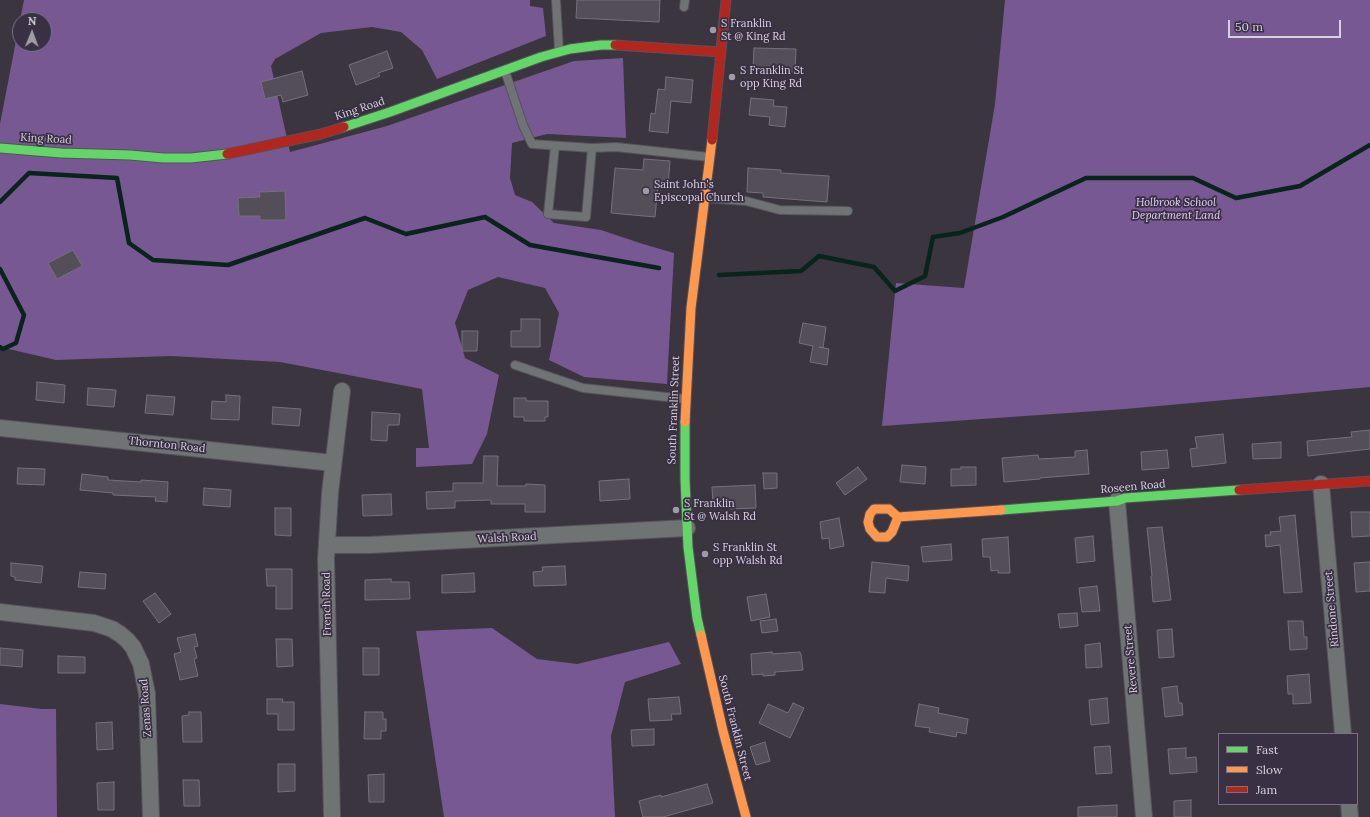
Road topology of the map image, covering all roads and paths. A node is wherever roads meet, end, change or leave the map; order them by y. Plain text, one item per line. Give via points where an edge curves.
1 (556, 0) edge
2 (726, 0) edge
3 (559, 52) junction
4 (721, 52) junction
5 (505, 70) junction
6 (555, 146) junction
7 (0, 148) edge
8 (592, 148) junction
9 (709, 157) junction
10 (704, 198) junction
11 (848, 211) dead end
12 (515, 366) dead end
13 (342, 391) dead end
14 (686, 399) junction
15 (0, 428) edge
16 (333, 463) junction
17 (1370, 481) edge
18 (1321, 484) junction
19 (1117, 501) junction
20 (898, 517) dead end
21 (687, 528) junction
22 (327, 545) junction
23 (0, 612) edge
24 (1343, 733) edge
25 (1348, 805) edge
26 (151, 817) edge
27 (332, 817) edge
28 (746, 817) edge
29 (1144, 817) edge
30 (1350, 817) edge

1 - 3 lane
2 - 4 street, South Franklin Street
3 - 4 street, King Road via 586,46 624,45
3 - 5 street, King Road
4 - 9 street, South Franklin Street
5 - 6 lane via 523,126 532,144
5 - 7 street, King Road via 321,134 219,156 163,158
6 - 8 lane
6 - 8 lane via 548,214 586,217
8 - 9 lane via 616,147
9 - 10 street, South Franklin Street
10 - 11 lane via 746,201 780,210
10 - 14 street, South Franklin Street via 691,308
12 - 14 lane via 583,388
13 - 16 street, French Road
14 - 21 street, South Franklin Street
15 - 16 street, Thornton Road
16 - 22 street, French Road
17 - 18 street, Roseen Road
18 - 19 street, Roseen Road via 1125,498
18 - 24 street, Rindone Street
19 - 20 street, Roseen Road
19 - 29 street, Revere Street
21 - 22 street, Walsh Road via 370,545
21 - 28 street, South Franklin Street via 692,582 704,651
22 - 27 street, French Road
23 - 26 street, Zenas Road via 94,623 120,634 133,647 141,664 147,694
25 - 30 street

